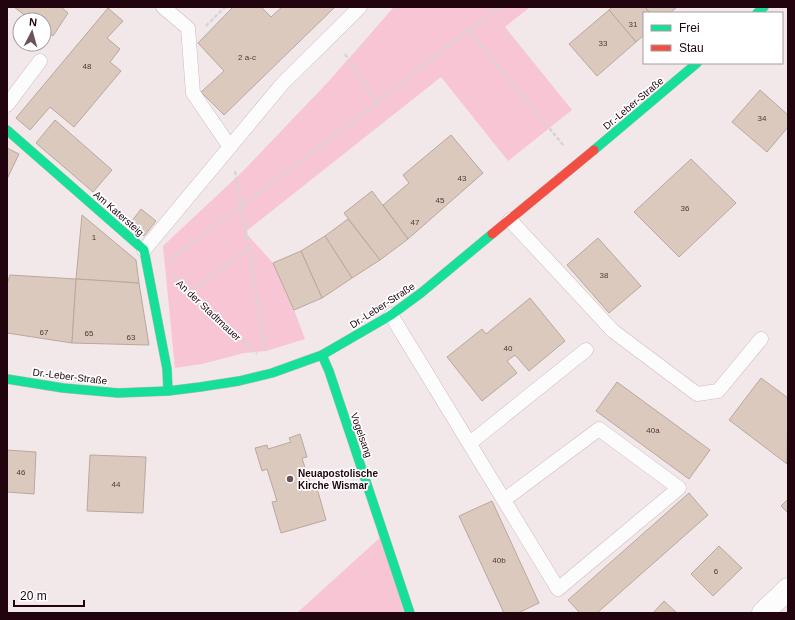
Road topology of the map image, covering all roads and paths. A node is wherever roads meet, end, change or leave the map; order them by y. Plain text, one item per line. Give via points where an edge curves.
1 (163, 7) edge
2 (225, 7) edge
3 (360, 7) edge
4 (501, 7) edge
5 (204, 29) dead end
6 (468, 30) junction
7 (345, 54) dead end
8 (40, 61) dead end
9 (695, 64) edge
10 (377, 103) junction
11 (7, 105) edge
12 (7, 130) edge
13 (230, 147) junction
14 (578, 163) junction
15 (241, 205) junction
16 (510, 220) junction
17 (249, 248) junction
18 (144, 250) junction
19 (162, 266) junction
20 (190, 292) junction
21 (390, 315) junction
22 (761, 339) dead end
23 (586, 350) dead end
24 (322, 355) junction
25 (272, 373) junction
26 (7, 379) edge
27 (168, 391) junction
28 (470, 443) junction
29 (504, 500) junction
30 (788, 589) edge
31 (410, 613) edge
32 (763, 613) edge

1 - 13 lane via 188,28 193,93
2 - 5 path
3 - 13 lane via 283,83
4 - 6 path
6 - 10 path
6 - 14 path
7 - 10 path
8 - 11 lane
9 - 14 main road, Dr.-Leber-Straße
10 - 15 path
12 - 18 main road, Am Katersteig
13 - 15 path
13 - 18 lane
14 - 16 main road, Dr.-Leber-Straße
15 - 17 path
15 - 19 path
16 - 21 main road, Dr.-Leber-Straße
16 - 22 lane via 613,331 697,394 718,390
17 - 20 path
17 - 25 path
18 - 19 path, An der Stadtmauer
18 - 27 main road, Am Katersteig via 167,369
19 - 20 path, An der Stadtmauer
20 - 25 path, An der Stadtmauer via 256,353
21 - 24 main road, Dr.-Leber-Straße
21 - 28 lane
23 - 28 lane
24 - 25 main road, Dr.-Leber-Straße
24 - 31 main road, Vogelsang
25 - 27 main road, Dr.-Leber-Straße
26 - 27 main road, Dr.-Leber-Straße via 118,393
28 - 29 lane
29 - 29 lane via 558,589 679,488 599,429
30 - 32 street

